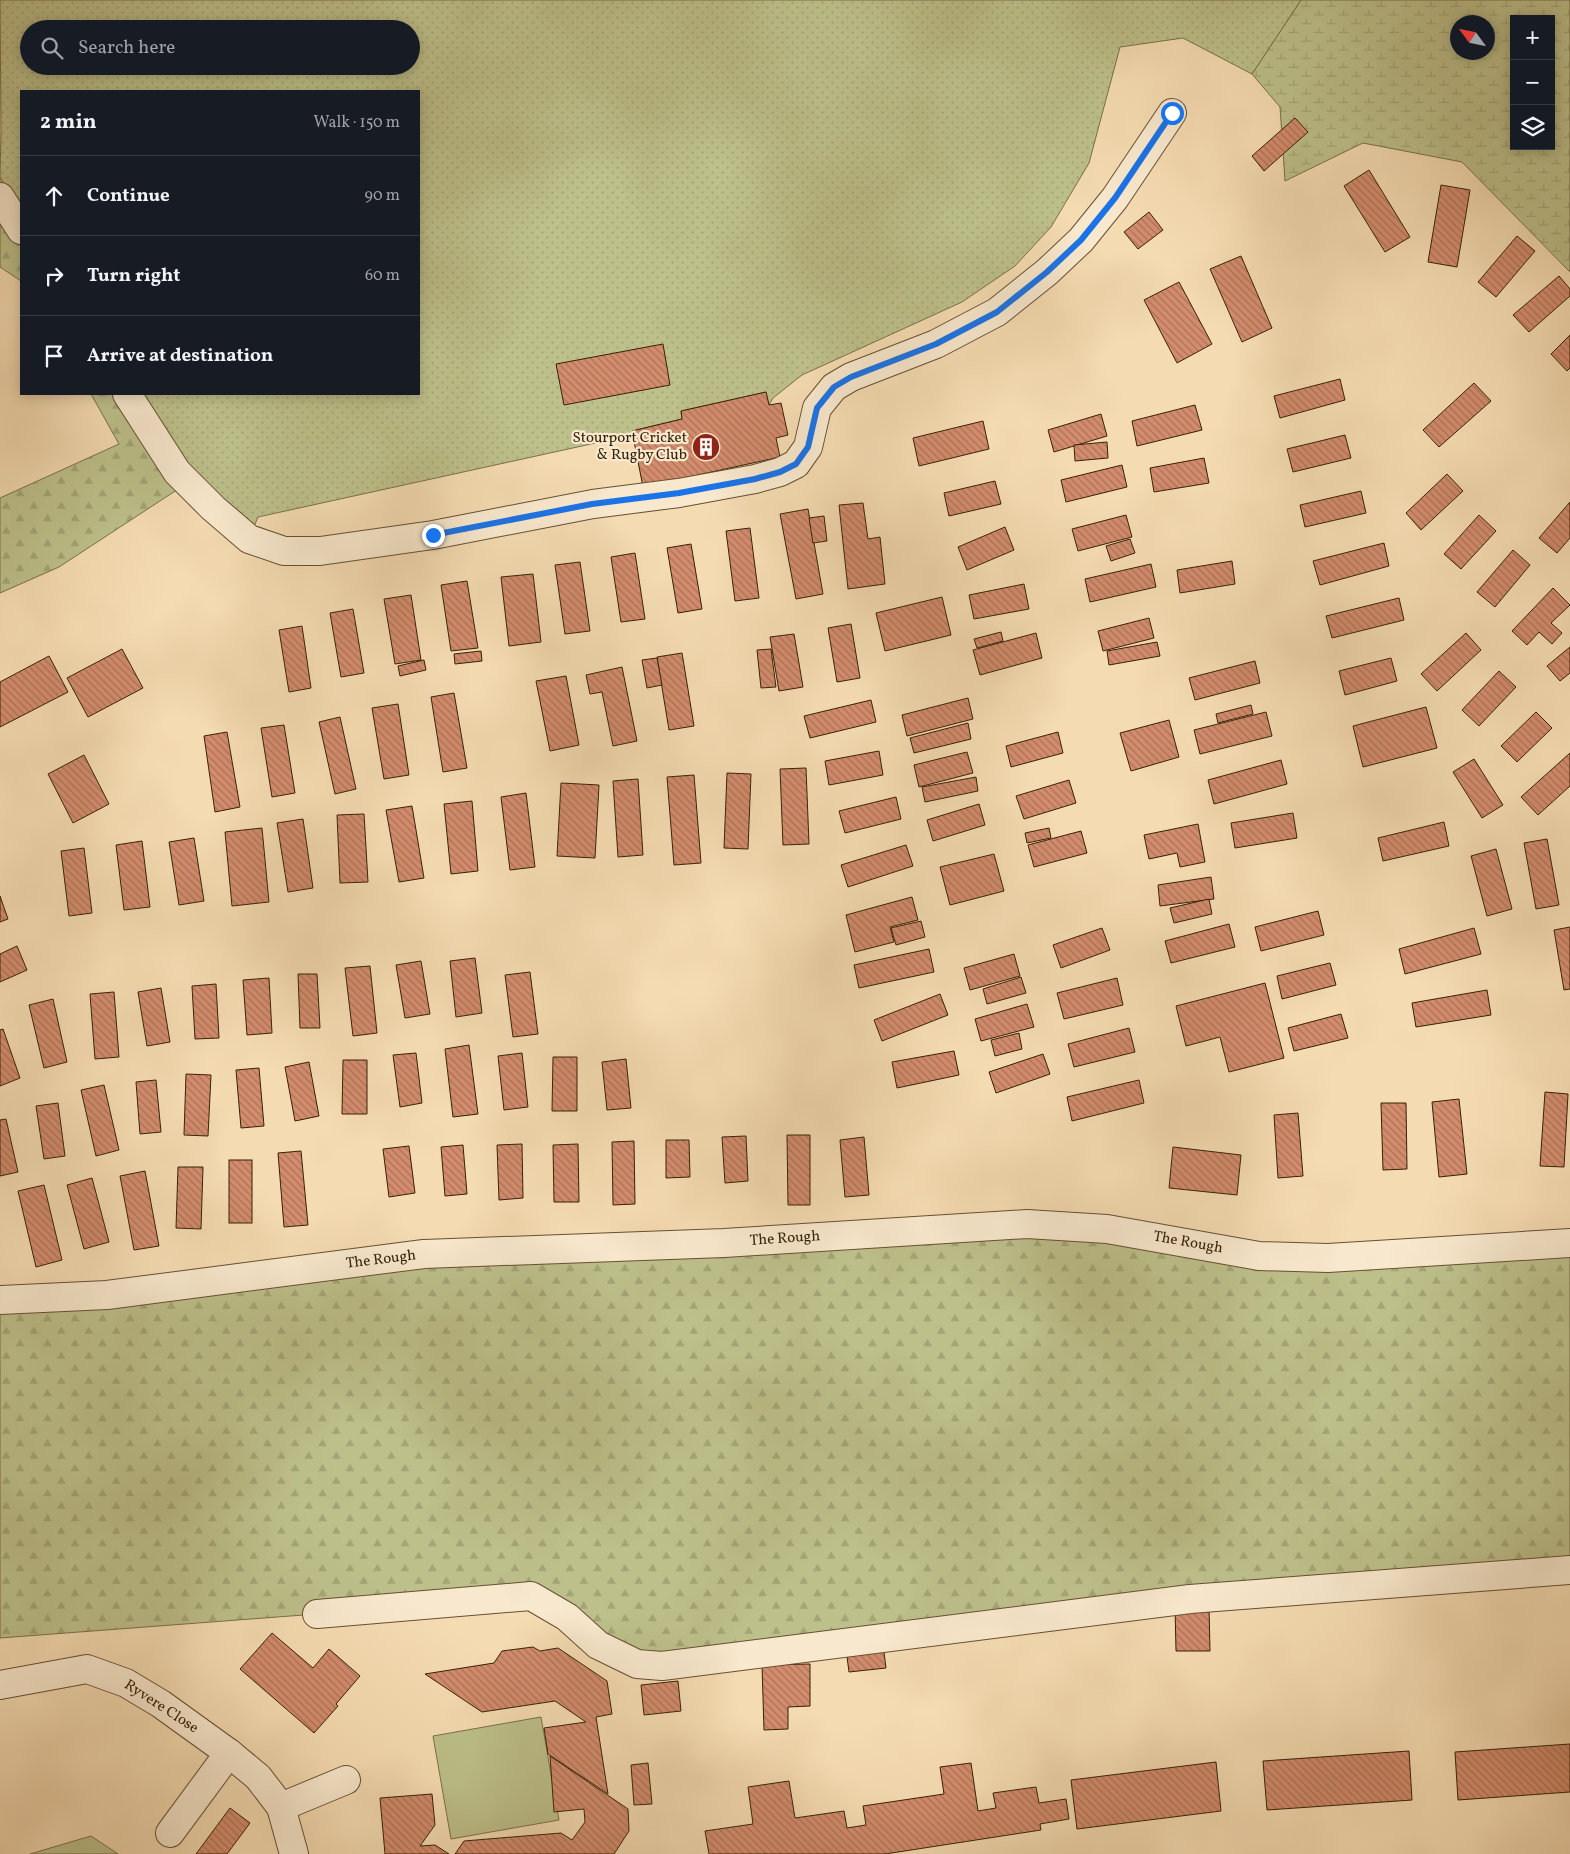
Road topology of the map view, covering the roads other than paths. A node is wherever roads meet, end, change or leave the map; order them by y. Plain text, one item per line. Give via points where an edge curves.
1 (1172, 113) dead end
2 (0, 197) edge
3 (20, 228) edge
4 (128, 395) edge
5 (1570, 1243) edge
6 (0, 1300) edge
7 (1570, 1570) edge
8 (317, 1614) dead end
9 (0, 1685) edge
10 (229, 1754) junction
11 (346, 1780) dead end
12 (281, 1807) junction
13 (170, 1833) dead end
14 (294, 1854) edge

1 - 4 street via 1110,205 1081,240 1047,272 997,312 936,344 851,377 834,387 817,408 808,447 796,464 755,479 592,504 433,535 320,551 284,551 249,539 212,508 177,472
2 - 3 street
5 - 6 street, The Rough via 1328,1258 1259,1256 1107,1229 1027,1224 724,1243 424,1254 107,1294
7 - 8 street via 1190,1599 662,1666 636,1664 598,1646 568,1617 531,1596
9 - 10 street, Ryvere Close via 87,1669 126,1683 161,1704
10 - 12 street, Ryvere Close via 258,1777
10 - 13 street
11 - 12 street
12 - 14 street, Ryvere Close

